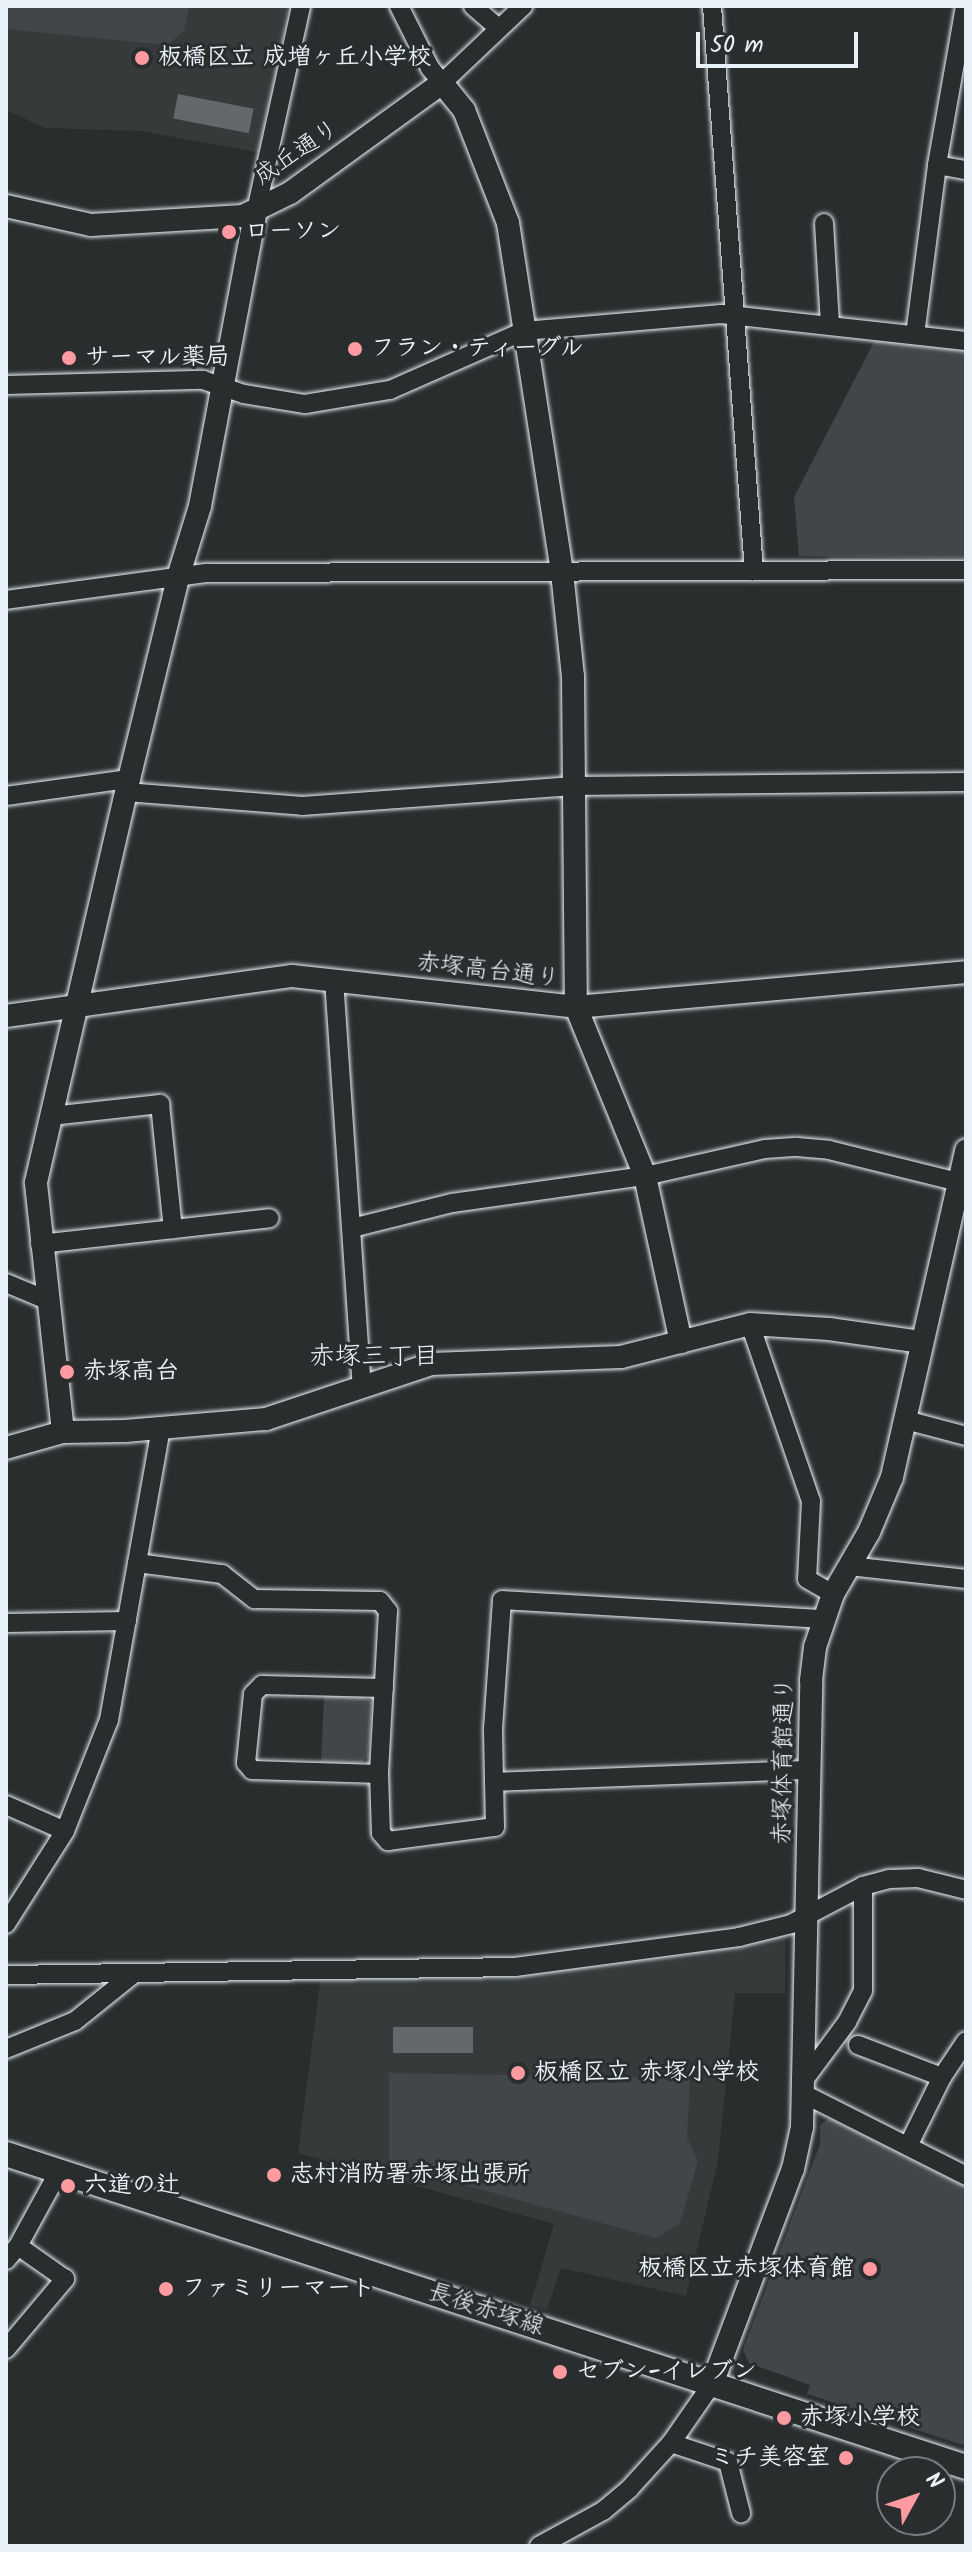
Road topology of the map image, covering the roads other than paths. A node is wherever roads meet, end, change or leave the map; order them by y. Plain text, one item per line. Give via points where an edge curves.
1 (301, 6) edge
2 (399, 6) edge
3 (473, 6) edge
4 (523, 6) edge
5 (712, 6) edge
6 (965, 6) edge
7 (497, 27) junction
8 (442, 83) junction
9 (937, 165) junction
10 (966, 170) edge
11 (6, 206) edge
12 (256, 211) junction
13 (824, 223) dead end
14 (734, 314) junction
15 (830, 325) junction
16 (524, 331) junction
17 (915, 335) junction
18 (966, 341) edge
19 (6, 385) edge
20 (224, 387) junction
21 (966, 570) edge
22 (754, 571) junction
23 (562, 572) junction
24 (179, 574) junction
25 (6, 600) edge
26 (966, 782) edge
27 (127, 785) junction
28 (573, 786) junction
29 (6, 796) edge
30 (966, 972) edge
31 (334, 979) junction
32 (77, 1005) junction
33 (576, 1007) junction
34 (6, 1016) edge
35 (51, 1116) junction
36 (966, 1150) edge
37 (645, 1176) junction
38 (962, 1183) edge
39 (270, 1218) dead end
40 (352, 1228) junction
41 (173, 1229) junction
42 (40, 1244) junction
43 (6, 1283) edge
44 (47, 1300) junction
45 (750, 1324) junction
46 (681, 1342) junction
47 (922, 1342) junction
48 (362, 1387) junction
49 (906, 1420) junction
50 (161, 1428) junction
51 (63, 1432) junction
52 (966, 1436) edge
53 (6, 1448) edge
54 (137, 1563) junction
55 (849, 1566) junction
56 (966, 1579) edge
57 (833, 1594) junction
58 (823, 1619) junction
59 (127, 1621) junction
60 (6, 1623) edge
61 (384, 1688) junction
62 (809, 1770) junction
63 (379, 1774) junction
64 (494, 1782) junction
65 (6, 1805) edge
66 (65, 1831) junction
67 (863, 1886) junction
68 (966, 1891) edge
69 (807, 1915) junction
70 (6, 1924) edge
71 (6, 1975) edge
72 (132, 1975) junction
73 (851, 2032) junction
74 (966, 2041) edge
75 (6, 2049) edge
76 (942, 2077) junction
77 (804, 2087) junction
78 (908, 2146) junction
79 (6, 2154) edge
80 (59, 2171) junction
81 (966, 2176) edge
82 (12, 2253) edge
83 (6, 2349) edge
84 (712, 2384) junction
85 (671, 2443) junction
86 (966, 2467) edge
87 (741, 2513) dead end
88 (569, 2538) edge
89 (539, 2546) edge

1 - 12 street
2 - 8 street
3 - 7 street
4 - 7 street, 成丘通り
5 - 14 street
6 - 9 street
7 - 8 street, 成丘通り
8 - 12 street, 成丘通り via 290,193
8 - 16 street via 464,110 501,199
9 - 10 street
9 - 17 street
11 - 12 street, 成丘通り via 91,225
12 - 20 street
13 - 15 street
14 - 15 street
14 - 16 street
14 - 22 street
15 - 17 street
16 - 20 street via 390,390 305,404
16 - 23 street
17 - 18 street
19 - 20 street via 203,380
20 - 24 street via 200,506
21 - 22 street
22 - 23 street
23 - 24 street
23 - 28 street via 573,676
24 - 25 street
24 - 27 street
26 - 28 street
27 - 28 street via 302,806
27 - 29 street
27 - 32 street
28 - 33 street
30 - 33 street, 赤塚高台通り
31 - 32 street, 赤塚高台通り via 269,978
31 - 33 street, 赤塚高台通り
31 - 40 street
32 - 34 street, 赤塚高台通り
32 - 35 street
33 - 37 street
35 - 41 street via 160,1104
35 - 42 street via 35,1187
36 - 38 street, 赤塚体育館通り
37 - 38 street via 765,1149 797,1147
37 - 40 street via 452,1203
37 - 46 street
38 - 47 street, 赤塚体育館通り
39 - 41 street
40 - 48 street
41 - 42 street
42 - 44 street
43 - 44 street
44 - 51 street
45 - 46 street
45 - 47 street
45 - 57 street via 811,1501 807,1579
46 - 48 street via 621,1357 431,1364
47 - 49 street, 赤塚体育館通り
48 - 50 street via 266,1419
49 - 52 street
49 - 55 street, 赤塚体育館通り via 886,1496
50 - 51 street
50 - 54 street
51 - 53 street
54 - 59 street
54 - 61 street via 222,1574 254,1599 380,1601 388,1611
55 - 56 street
55 - 57 street, 赤塚体育館通り
57 - 58 street, 赤塚体育館通り
58 - 62 street, 赤塚体育館通り via 811,1680
58 - 64 street via 502,1600
59 - 60 street
59 - 66 street via 109,1720
61 - 63 street
61 - 63 street via 262,1685 253,1694 246,1763 252,1770
62 - 64 street
62 - 69 street, 赤塚体育館通り
63 - 64 street via 381,1833 388,1841 495,1827
65 - 66 street
66 - 70 street
67 - 68 street via 918,1878
67 - 69 street
67 - 73 street via 863,1991
69 - 72 street via 739,1937 515,1967
69 - 77 street, 赤塚体育館通り
71 - 72 street
72 - 75 street via 75,2021
73 - 76 street
73 - 77 street
74 - 76 street
76 - 78 street
77 - 78 street
77 - 84 street, 赤塚体育館通り via 793,2169
78 - 81 street
79 - 80 main road, 長後赤塚線
80 - 82 street
80 - 84 main road, 長後赤塚線
82 - 83 street via 65,2279
84 - 85 street
84 - 86 main road, 長後赤塚線
85 - 87 street via 728,2462
85 - 88 street via 612,2504
88 - 89 street

